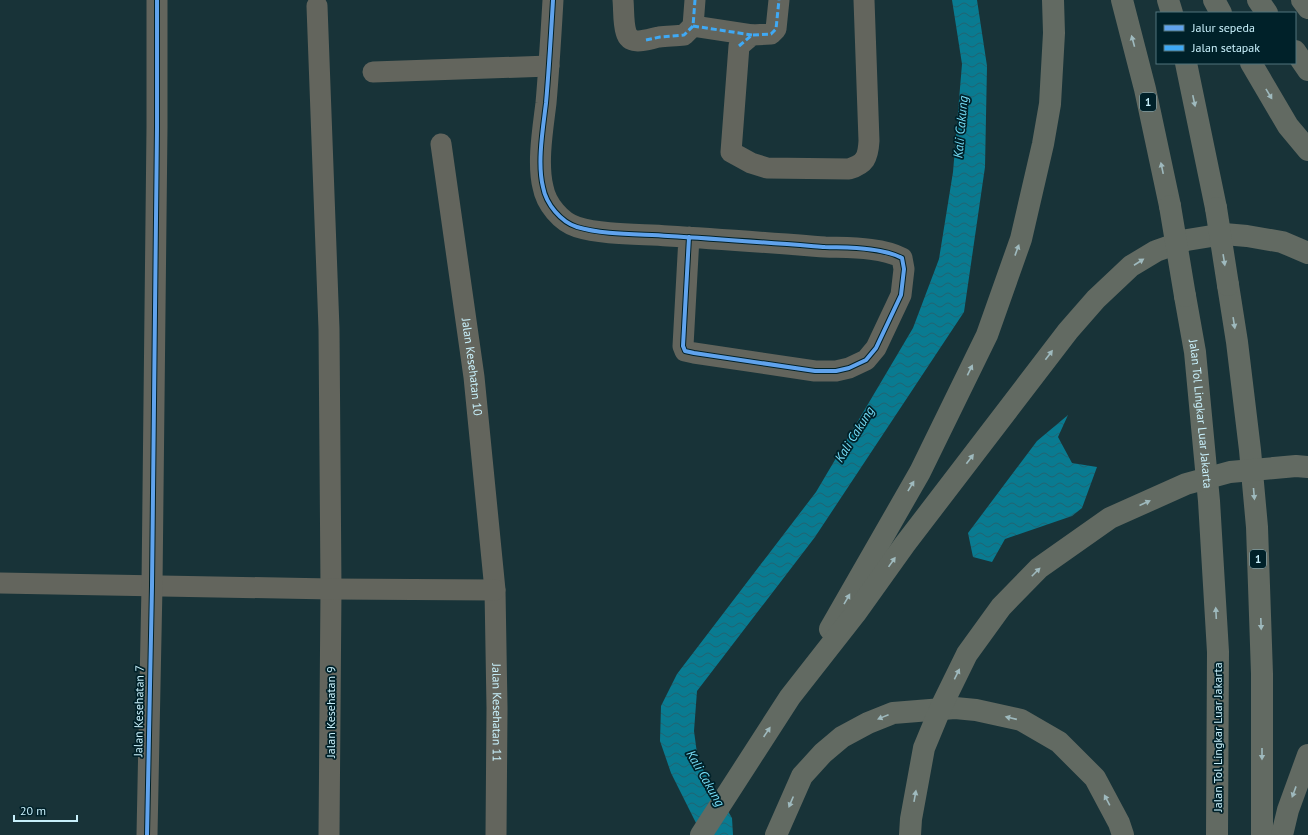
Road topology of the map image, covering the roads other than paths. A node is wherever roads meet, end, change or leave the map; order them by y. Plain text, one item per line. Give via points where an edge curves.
1 (157, 0) edge
2 (553, 0) edge
3 (623, 0) edge
4 (695, 0) edge
5 (779, 0) edge
6 (864, 0) edge
7 (1053, 0) edge
8 (1122, 0) edge
9 (1168, 0) edge
10 (1214, 0) edge
11 (1258, 0) edge
12 (1302, 0) edge
13 (317, 6) dead end
14 (1308, 8) edge
15 (1172, 12) edge
16 (1220, 12) edge
17 (1266, 12) edge
18 (693, 26) junction
19 (745, 41) junction
20 (1296, 53) edge
21 (1186, 64) edge
22 (1252, 64) edge
23 (549, 66) junction
24 (1308, 70) edge
25 (373, 72) dead end
26 (441, 144) dead end
27 (1308, 150) edge
28 (689, 237) junction
29 (1308, 253) edge
30 (1308, 467) edge
31 (0, 583) edge
32 (152, 586) junction
33 (331, 589) junction
34 (495, 590) junction
35 (792, 694) junction
36 (1308, 756) edge
37 (147, 835) edge
38 (330, 835) edge
39 (496, 835) edge
40 (701, 835) edge
41 (776, 835) edge
42 (910, 835) edge
43 (1123, 835) edge
44 (1217, 835) edge
45 (1262, 835) edge
46 (1282, 835) edge

1 - 32 street, Jalan Kesehatan 7
2 - 23 street
3 - 18 street via 626,32 631,40 684,35
4 - 18 street
5 - 19 street via 776,29 771,34
6 - 19 street via 869,141 866,158 855,167 767,168 731,152
35 -> 7 highway via 920,472 987,335 1021,239 1044,144 1050,104
44 -> 8 highway, Jalan Tol Lingkar Luar Jakarta / 1, bridge via 1218,644 1195,352 1170,206 1145,89
9 - 15 highway
10 - 16 highway
11 - 17 highway
12 - 14 highway
13 - 33 street, Jalan Kesehatan 9 via 329,329
18 - 19 street
20 - 24 highway
21 -> 45 highway, 1, bridge via 1216,208 1237,342 1248,435 1257,527 1262,674
22 -> 27 highway via 1288,126
23 - 25 street
23 - 28 street via 541,169 543,188 550,205 562,218 576,226 595,231
26 - 34 street, Jalan Kesehatan 10 via 474,377
28 - 28 street via 683,346 685,351 815,371 842,370 866,360 876,348 901,295 904,269 902,258 893,253
35 -> 29 highway via 1068,331 1096,299 1131,266 1156,251 1188,240 1224,234 1282,242
42 -> 30 highway, bridge via 924,748 967,654 1001,608 1039,568 1110,518 1186,484 1230,472
31 - 32 street
32 - 33 street
32 - 37 street, Jalan Kesehatan 7
33 - 34 street
33 - 38 street, Jalan Kesehatan 9
34 - 39 street, Jalan Kesehatan 11
40 -> 35 highway
36 -> 46 highway via 1288,810
43 -> 41 highway via 1095,778 1059,742 1021,720 955,708 893,713 842,737 802,776

